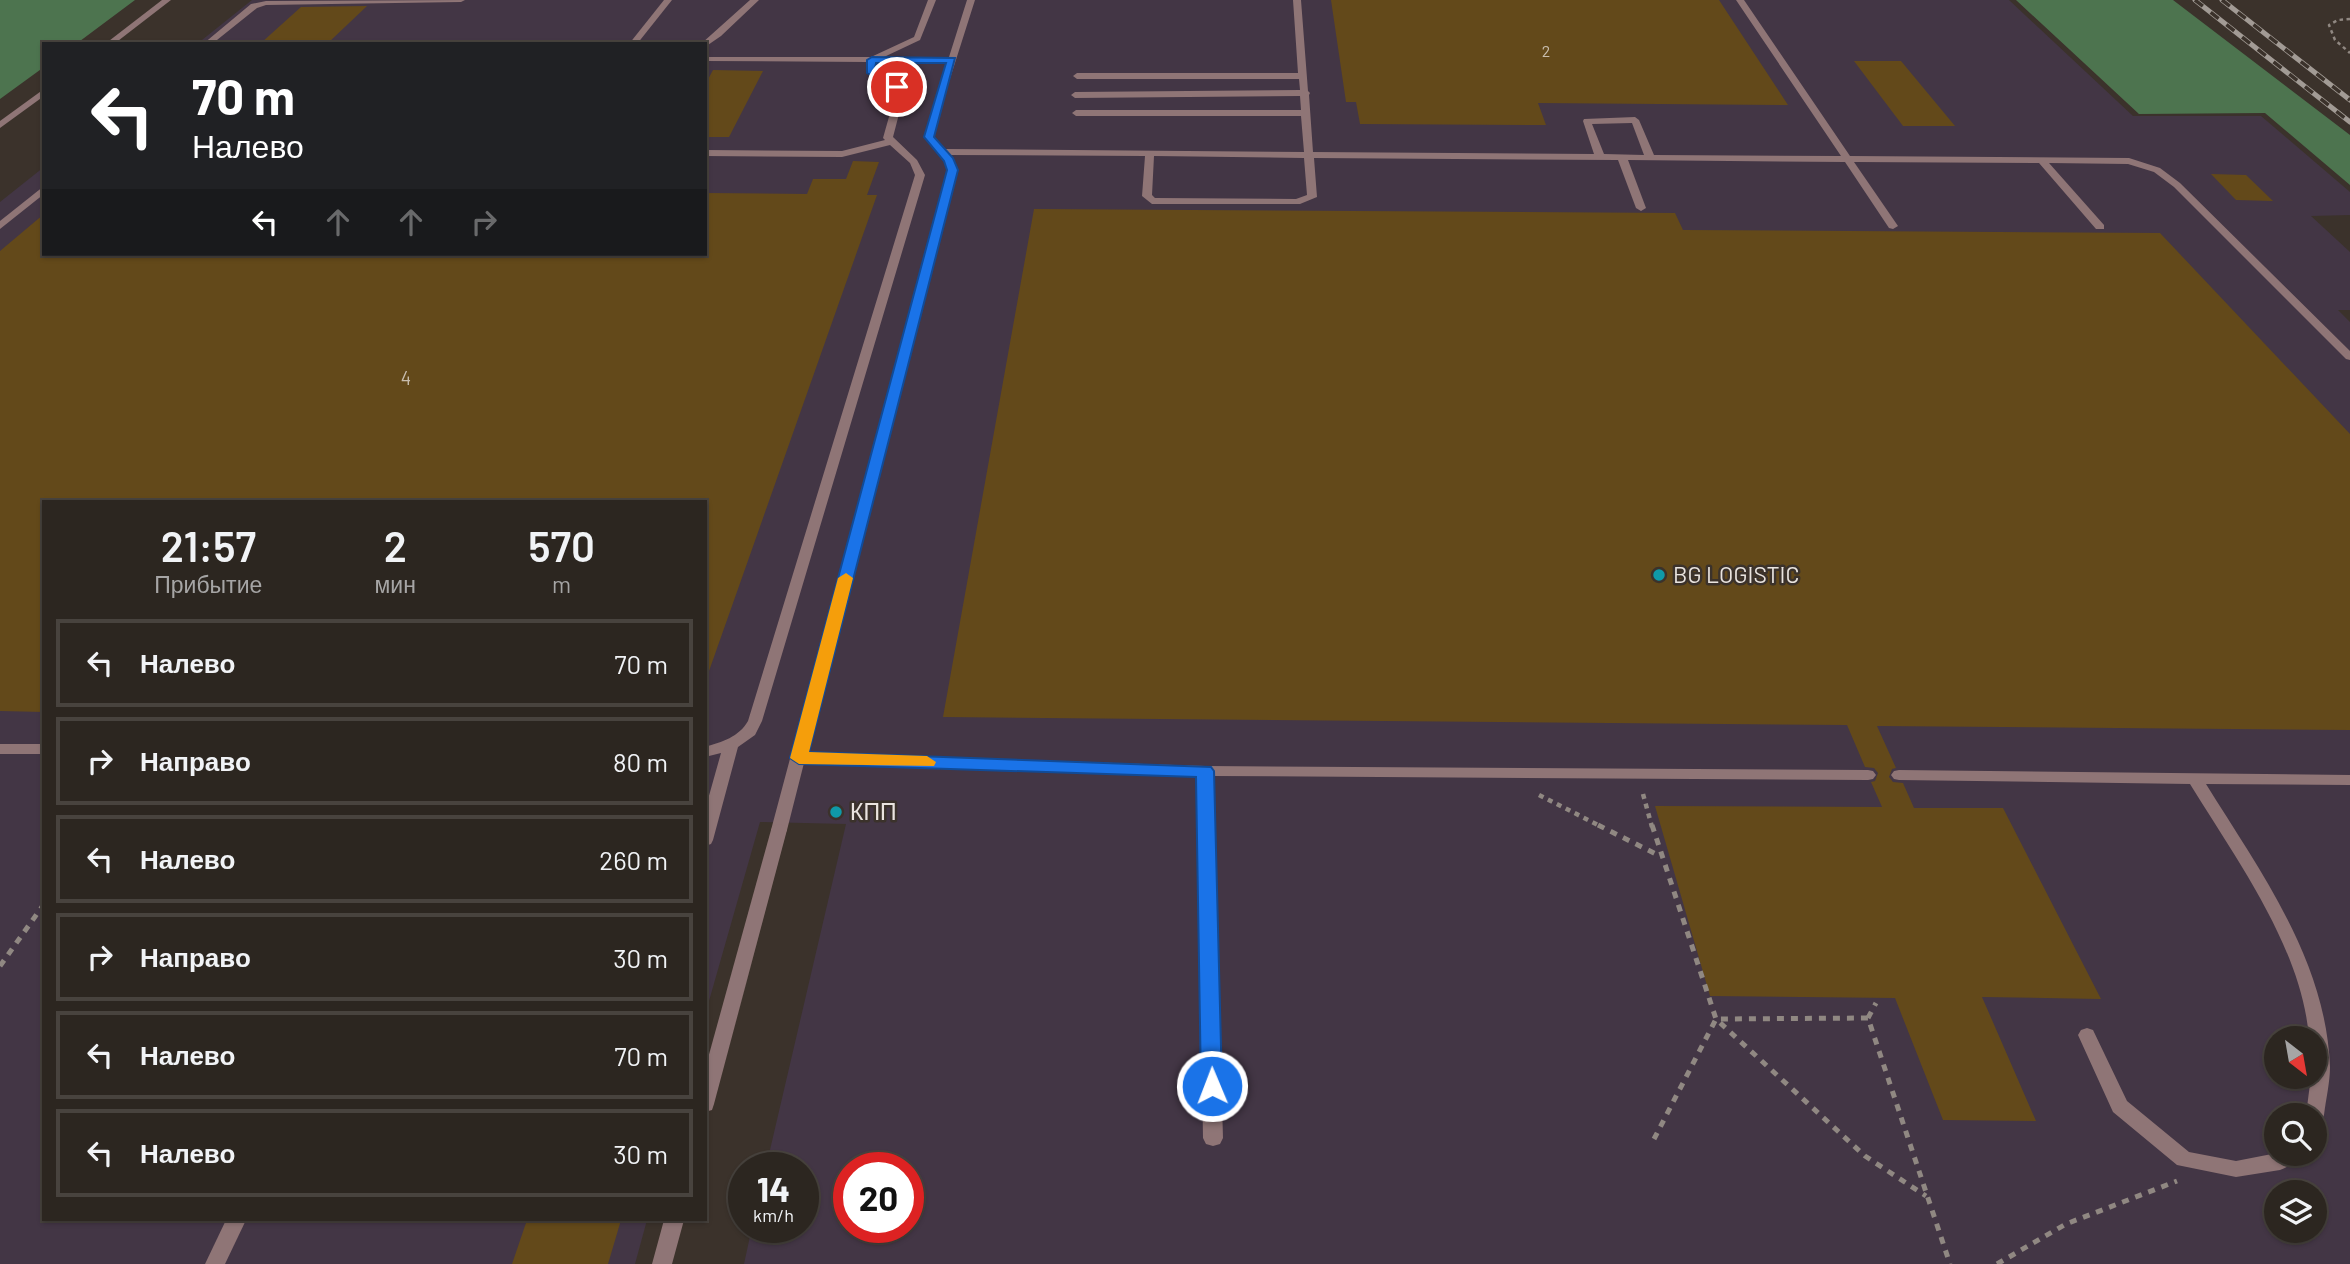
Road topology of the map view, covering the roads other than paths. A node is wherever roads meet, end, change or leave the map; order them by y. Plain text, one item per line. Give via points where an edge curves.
1 (167, 0) edge
2 (461, 0) edge
3 (668, 0) edge
4 (755, 0) edge
5 (932, 0) edge
6 (971, 0) edge
7 (1297, 0) edge
8 (1740, 0) edge
9 (111, 42) edge
10 (209, 42) edge
11 (635, 42) edge
12 (707, 44) edge
13 (707, 59) edge
14 (872, 60) junction
15 (952, 60) junction
16 (1077, 76) dead end
17 (1304, 76) junction
18 (1306, 93) junction
19 (42, 94) edge
20 (1075, 94) dead end
21 (1637, 110) dead end
22 (1076, 113) dead end
23 (1307, 113) junction
24 (1635, 120) junction
25 (0, 125) edge
26 (891, 142) junction
27 (942, 152) junction
28 (707, 153) edge
29 (1150, 154) junction
30 (1311, 155) junction
31 (1600, 157) junction
32 (1622, 157) junction
33 (1650, 157) junction
34 (1849, 159) junction
35 (2041, 160) junction
36 (42, 192) edge
37 (1641, 208) dead end
38 (0, 226) edge
39 (1893, 226) dead end
40 (2100, 227) dead end
41 (2350, 357) edge
42 (731, 745) junction
43 (0, 749) edge
44 (42, 749) edge
45 (707, 751) edge
46 (799, 758) junction
47 (1205, 771) junction
48 (1868, 775) dead end
49 (1899, 775) dead end
50 (2195, 779) junction
51 (2350, 780) edge
52 (707, 833) edge
53 (2087, 1035) dead end
54 (707, 1097) edge
55 (2318, 1103) edge
56 (1213, 1138) dead end
57 (2264, 1165) edge
58 (236, 1221) edge
59 (674, 1221) edge
60 (215, 1264) edge
61 (662, 1264) edge

1 - 9 street
2 - 10 street via 266,3 254,6
3 - 11 street
4 - 12 street
5 - 14 street via 917,38
6 - 15 street
7 - 17 street
8 - 34 street
13 - 14 street
14 - 15 street
14 - 26 street via 870,71 901,91 888,134
15 - 27 street via 929,137
16 - 17 street
17 - 18 street
18 - 20 street
18 - 23 street
19 - 25 street
21 - 24 street
22 - 23 street
23 - 30 street
24 - 31 street via 1587,121
24 - 33 street
26 - 28 street via 842,154
26 - 42 street via 914,162 920,175 755,721 750,731
27 - 29 street
27 - 46 street via 952,170
29 - 30 street
29 - 30 street via 1147,196 1162,202 1305,201 1314,191
30 - 31 street
31 - 32 street
32 - 33 street
32 - 37 street
33 - 34 street
34 - 35 street
34 - 39 street
35 - 40 street
35 - 41 street via 2129,162 2157,170
36 - 38 street
42 - 45 street
42 - 52 street
43 - 44 street
46 - 47 street
46 - 54 street
47 - 48 street
47 - 56 street
49 - 50 street
50 - 51 street
50 - 55 street via 2289,937 2301,966 2315,1018 2322,1085
53 - 57 street via 2120,1106 2184,1159 2236,1169
58 - 60 street
59 - 61 street

